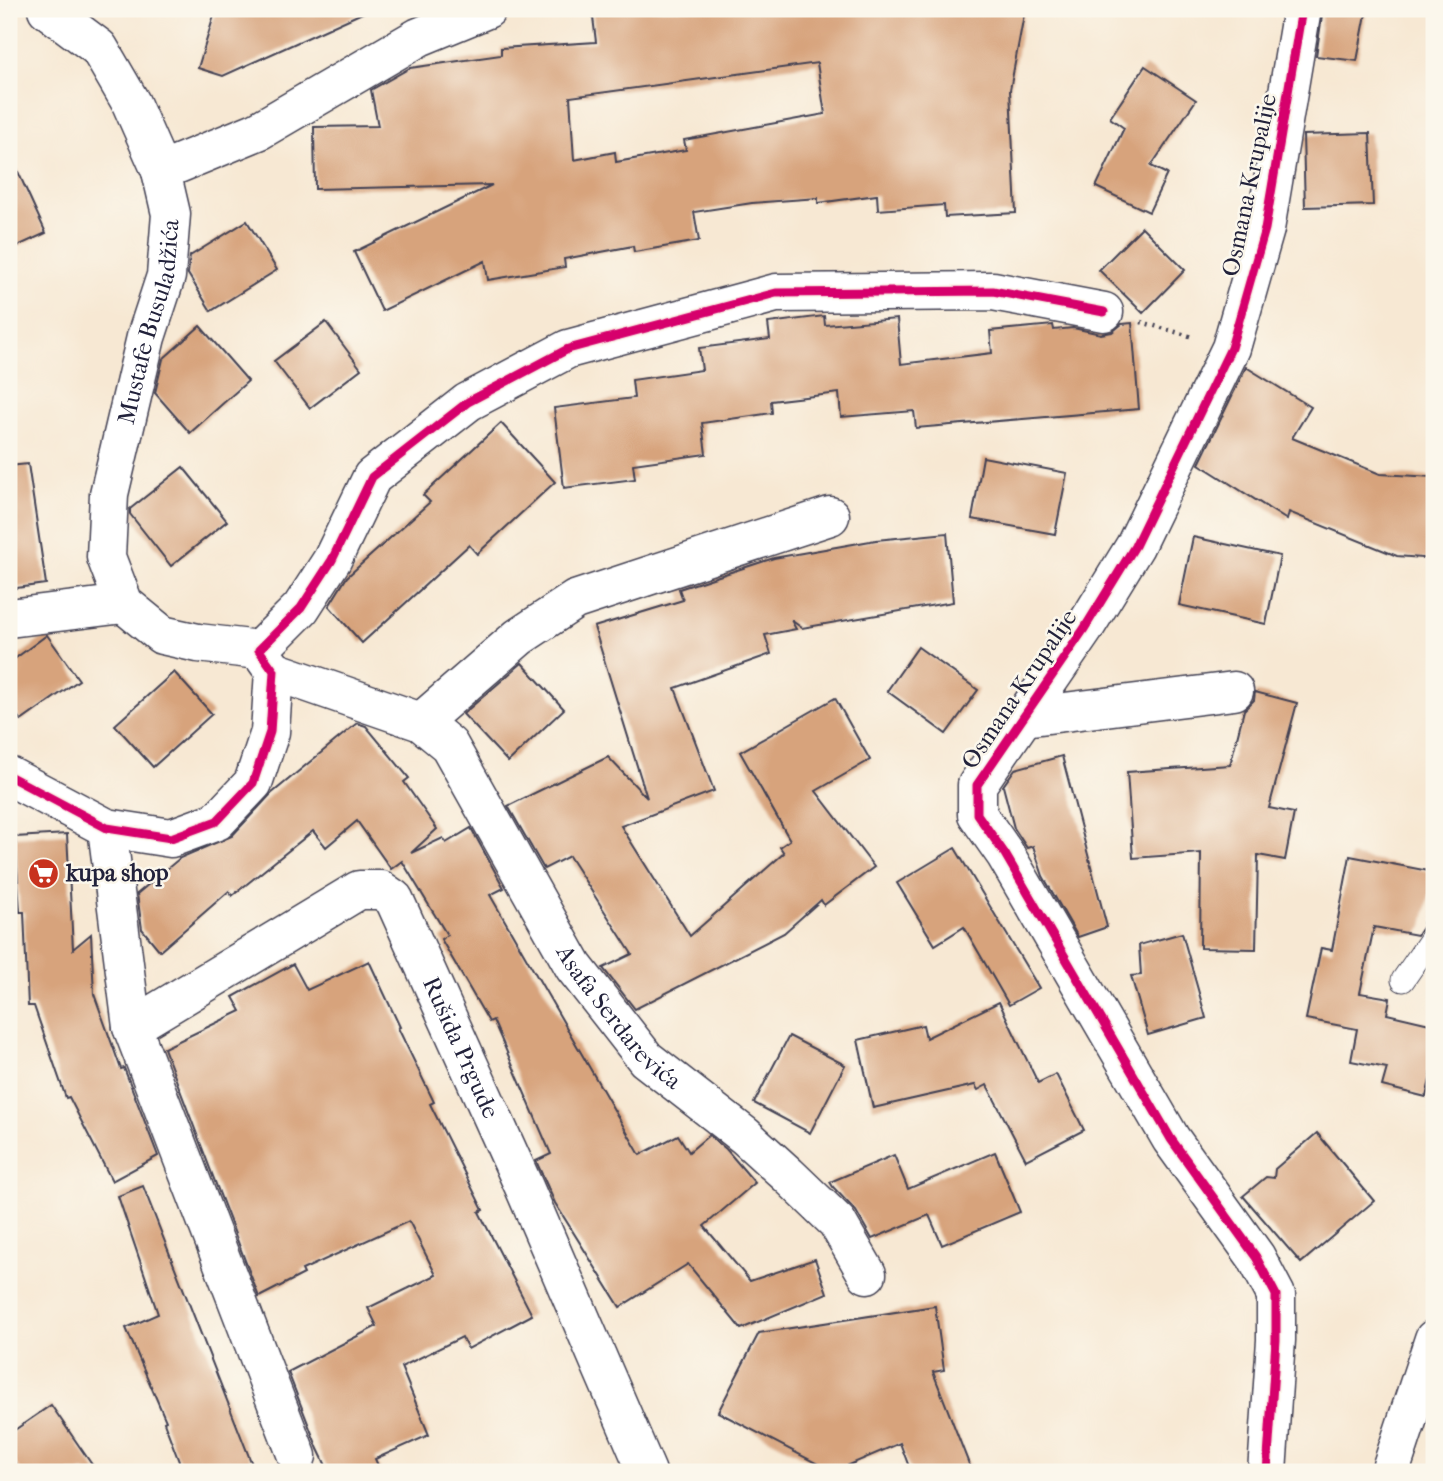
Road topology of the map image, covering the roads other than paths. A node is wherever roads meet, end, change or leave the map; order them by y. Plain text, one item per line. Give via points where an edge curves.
1 (47, 9) edge
2 (486, 9) edge
3 (1302, 9) edge
4 (161, 171) junction
5 (1104, 312) road end
6 (830, 516) dead end
7 (124, 604) junction
8 (9, 618) edge
9 (267, 661) junction
10 (1234, 691) dead end
11 (1024, 717) junction
12 (421, 722) junction
13 (9, 776) edge
14 (107, 828) junction
15 (1434, 935) edge
16 (1403, 980) dead end
17 (132, 1027) junction
18 (867, 1274) dead end
19 (1434, 1339) edge
20 (1424, 1402) edge
21 (297, 1457) dead end
22 (647, 1472) edge
23 (1267, 1472) edge
24 (1390, 1472) edge

1 - 4 street, Mustafe Busuladžića via 99,48 131,103
2 - 4 street via 419,37 258,131
3 - 11 street, Osmana Krupalije via 1265,229 1231,348 1135,546
4 - 7 street, Mustafe Busuladžića via 171,214 166,276 146,337 110,494 106,557
5 - 9 street via 993,291 776,293 568,349 468,402 372,477 332,560
6 - 12 street via 575,600 519,637
7 - 8 street
7 - 9 street, Mustafe Busuladžića via 162,635
9 - 12 street, Asafa Serdarevića
9 - 14 street via 270,732 253,783 218,821 171,838
10 - 11 street
11 - 23 street, Osmana Krupalije via 977,785 977,814 1005,854 1171,1139 1256,1257 1276,1295
12 - 18 street, Asafa Serdarevića via 449,745 574,967 646,1059 798,1184 837,1222
13 - 14 street
14 - 17 street
15 - 16 lane
17 - 21 street
17 - 22 street, Rušida Prgude via 359,890 381,890 394,899
19 - 20 street
20 - 24 street

